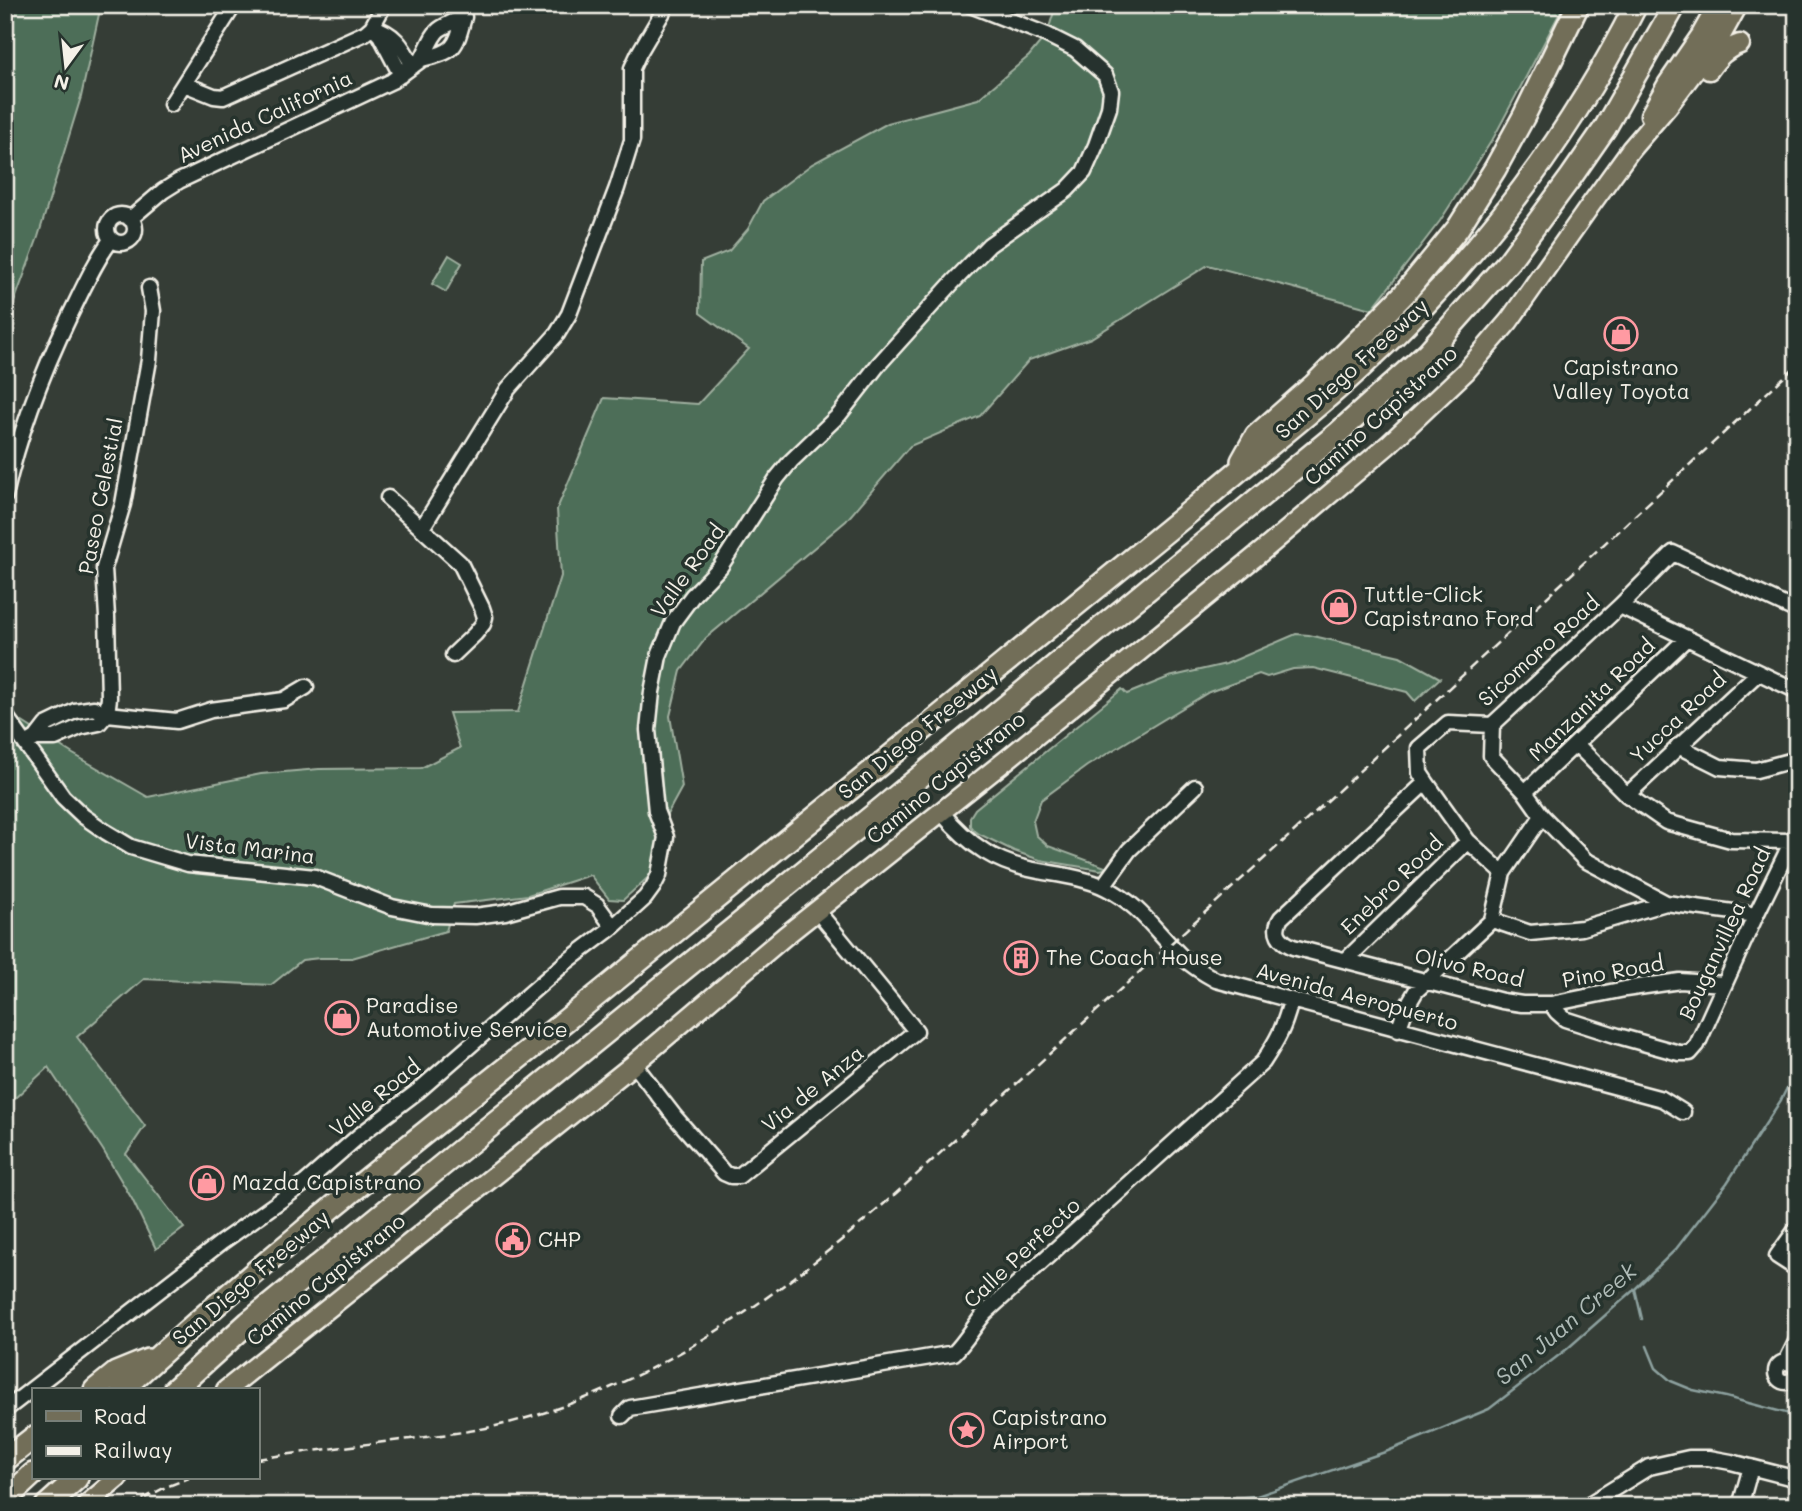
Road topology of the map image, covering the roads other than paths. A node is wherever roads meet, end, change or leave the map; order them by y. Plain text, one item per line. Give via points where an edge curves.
1 (234, 5) edge
2 (384, 5) edge
3 (667, 5) edge
4 (970, 5) edge
5 (1578, 5) edge
6 (1636, 5) edge
7 (1675, 5) edge
8 (1718, 5) edge
9 (1727, 5) edge
10 (1738, 5) edge
11 (468, 11) edge
12 (372, 27) junction
13 (1722, 34) junction
14 (1740, 44) dead end
15 (412, 67) junction
16 (184, 84) junction
17 (171, 104) dead end
18 (1649, 118) junction
19 (1637, 144) junction
20 (149, 288) dead end
21 (1236, 472) junction
22 (5, 496) edge
23 (388, 498) dead end
24 (422, 528) junction
25 (1620, 606) junction
26 (1797, 611) edge
27 (1688, 638) junction
28 (453, 655) dead end
29 (1758, 673) junction
30 (306, 687) dead end
31 (1797, 691) edge
32 (75, 710) junction
33 (107, 714) junction
34 (5, 715) edge
35 (1492, 725) junction
36 (80, 727) junction
37 (31, 741) junction
38 (1576, 744) junction
39 (1678, 746) junction
40 (1797, 759) edge
41 (1426, 782) junction
42 (1195, 787) dead end
43 (1525, 792) junction
44 (1627, 795) junction
45 (941, 812) junction
46 (1542, 816) junction
47 (1794, 836) edge
48 (1468, 841) junction
49 (1503, 873) junction
50 (1103, 886) junction
51 (1666, 903) junction
52 (818, 912) junction
53 (1756, 915) junction
54 (1492, 920) junction
55 (613, 927) junction
56 (1346, 960) junction
57 (1426, 980) junction
58 (1724, 984) junction
59 (1291, 1001) junction
60 (1551, 1004) junction
61 (1398, 1030) junction
62 (634, 1064) junction
63 (1683, 1112) dead end
64 (1797, 1228) edge
65 (1797, 1269) edge
66 (1797, 1340) edge
67 (160, 1355) junction
68 (1786, 1362) dead end
69 (33, 1388) edge
70 (97, 1388) edge
71 (124, 1388) edge
72 (176, 1388) edge
73 (228, 1388) edge
74 (32, 1389) edge
75 (5, 1410) edge
76 (622, 1416) dead end
77 (32, 1439) edge
78 (5, 1460) edge
79 (1751, 1467) junction
80 (32, 1475) edge
81 (1797, 1479) edge
82 (75, 1480) edge
83 (116, 1480) edge
84 (1610, 1491) junction
85 (5, 1500) edge
86 (46, 1506) edge
87 (85, 1506) edge
88 (1586, 1506) edge
89 (1618, 1506) edge
90 (1740, 1506) edge

1 - 16 street
2 - 12 street
3 - 24 street via 632,68 632,140 569,314 508,389
4 - 55 street, Valle Road via 1075,49 1105,75 1111,91 1109,108 1096,145 1084,172 1067,190 989,245 839,415 791,461 720,567 673,622 659,656 648,730 656,811 666,837 659,875 645,898
5 - 21 highway via 1518,126 1458,228 1404,294 1256,436
6 - 21 highway, San Diego Freeway via 1582,103 1469,256 1362,366
7 - 72 highway, San Diego Freeway via 1605,128 1571,177 1509,261 1428,352 1339,432 249,1322
8 - 18 main road, Camino Capistrano
9 - 13 main road via 1718,23
10 - 13 main road, Camino Capistrano
11 - 15 street, Avenida California via 437,30
11 - 15 street, Avenida California via 454,47
12 - 15 street
12 - 16 street via 223,97
13 - 18 main road via 1699,47
13 - 19 main road, Camino Capistrano
14 - 19 main road via 1720,55 1667,126
15 - 22 street, Avenida California via 179,181 130,219 116,216 110,220 107,234 111,240 47,366 12,462
16 - 17 street
18 - 19 main road, Camino Capistrano
19 - 45 main road, Camino Capistrano via 1510,321 1442,395 1266,548
20 - 33 street, Paseo Celestial via 153,311 149,360 122,504 104,568
21 - 67 highway, San Diego Freeway via 383,1167
23 - 24 street
24 - 28 street via 460,563 485,617
25 - 26 street, Sicomoro Road via 1673,553
25 - 27 street
25 - 35 street, Sicomoro Road
27 - 29 street
27 - 38 street, Manzanita Road
29 - 31 street
29 - 39 street, Yucca Road
30 - 33 street via 284,700 211,710 177,720
32 - 33 street via 94,708
32 - 36 street
32 - 37 street via 46,725
33 - 36 street via 99,723
34 - 37 street, Vista Marina
35 - 41 street, Sicomoro Road via 1448,723 1419,748 1420,773
35 - 43 street via 1491,756
36 - 37 street via 55,738
37 - 55 street, Vista Marina via 64,797 83,816 131,847 159,857 315,877 392,907 432,915 475,916 559,897 584,897 597,905
38 - 43 street, Manzanita Road
38 - 44 street
39 - 40 street via 1720,767 1756,770
39 - 44 street, Yucca Road
41 - 48 street
41 - 56 street, Olivo Road via 1281,918 1276,929 1280,939 1293,947
42 - 50 street via 1129,850
43 - 46 street
44 - 47 street via 1666,822 1731,840
45 - 50 street, Avenida Aeropuerto via 971,842 1010,865
45 - 52 main road, Camino Capistrano
46 - 49 street
46 - 51 street via 1585,860
47 - 53 street, Bouganvillea Road
48 - 49 street
48 - 56 street, Enebro Road
49 - 54 street
50 - 59 street, Avenida Aeropuerto via 1139,910 1199,971
51 - 53 street
51 - 54 street via 1582,928 1556,931 1531,933
52 - 62 main road, Camino Capistrano
52 - 62 street, Via de Anza via 916,1031 846,1089 735,1177 724,1173
53 - 58 street, Bouganvillea Road
54 - 57 street
55 - 69 street, Valle Road via 305,1183
56 - 57 street, Olivo Road
57 - 60 street, Olivo Road via 1502,1001
57 - 61 street via 1406,1008
58 - 60 street, Pino Road via 1680,981
58 - 60 street, Bouganvillea Road via 1698,1045 1690,1053 1565,1018
59 - 61 street, Avenida Aeropuerto
59 - 76 street, Calle Perfecto via 1279,1038 1262,1062 985,1313 954,1353 631,1408
61 - 63 street, Avenida Aeropuerto via 1662,1099
62 - 73 main road, Camino Capistrano
64 - 65 street via 1777,1256
66 - 68 street
67 - 70 highway via 116,1373
67 - 71 highway, San Diego Freeway
74 - 75 street, Valle Road
77 - 78 highway
79 - 81 street
79 - 84 street via 1689,1458 1649,1467
79 - 90 street
80 - 85 highway
82 - 86 highway
83 - 87 main road
84 - 88 street
84 - 89 street

